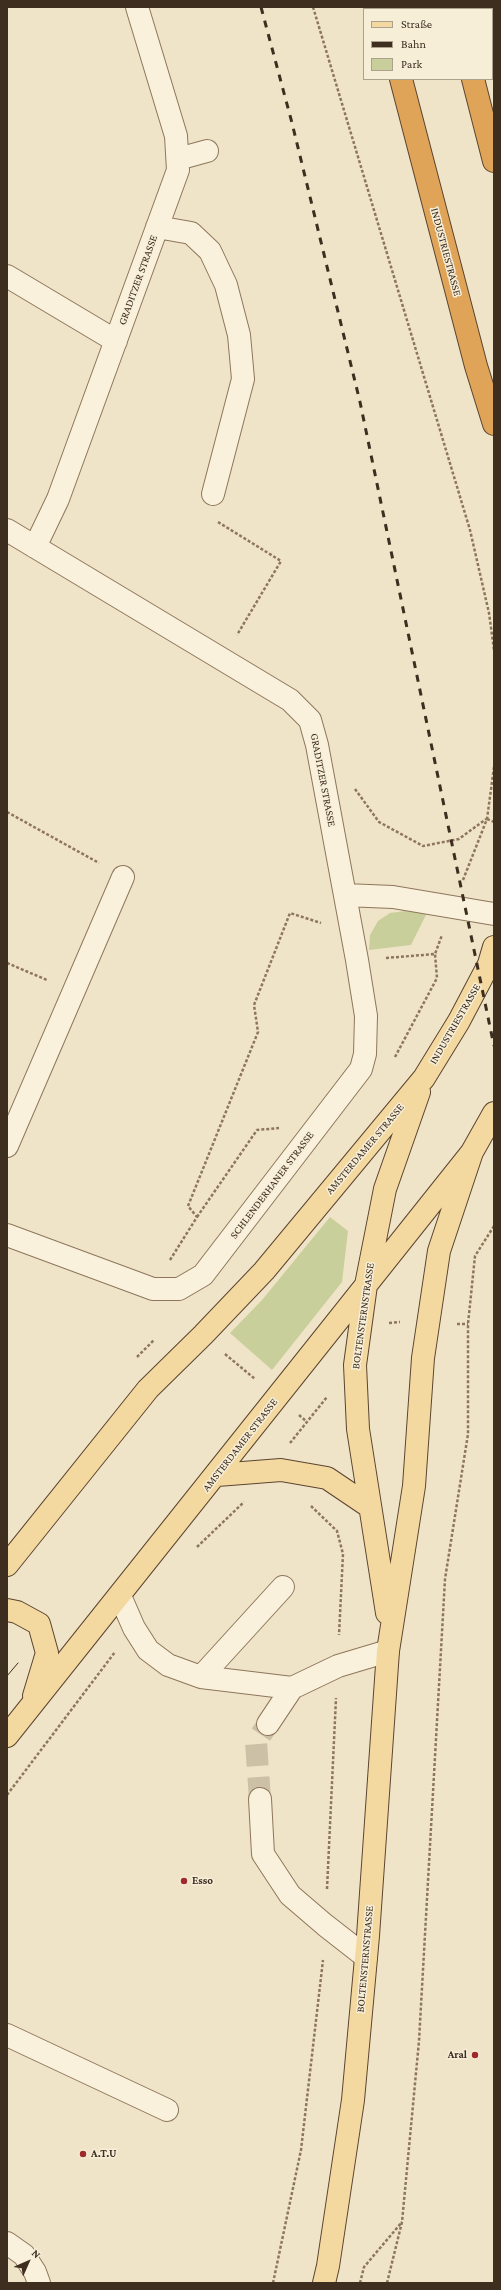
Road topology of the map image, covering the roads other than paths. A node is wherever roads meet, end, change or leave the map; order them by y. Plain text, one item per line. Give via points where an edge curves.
1 (137, 7) edge
2 (401, 80) edge
3 (473, 80) edge
4 (207, 151) dead end
5 (178, 159) junction
6 (494, 161) edge
7 (157, 227) junction
8 (7, 276) edge
9 (116, 341) junction
10 (494, 424) edge
11 (213, 494) road end
12 (7, 530) edge
13 (35, 547) junction
14 (123, 876) road end
15 (344, 894) junction
16 (494, 914) edge
17 (494, 947) edge
18 (424, 1078) junction
19 (494, 1113) edge
20 (494, 1134) edge
21 (7, 1146) edge
22 (472, 1152) junction
23 (7, 1235) edge
24 (366, 1285) junction
25 (217, 1475) junction
26 (370, 1507) junction
27 (7, 1565) edge
28 (284, 1587) dead end
29 (120, 1596) junction
30 (7, 1610) edge
31 (389, 1642) junction
32 (200, 1677) junction
33 (292, 1688) junction
34 (31, 1707) junction
35 (268, 1724) tunnel mouth
36 (7, 1736) edge
37 (260, 1799) tunnel mouth
38 (366, 1957) junction
39 (7, 2035) edge
40 (167, 2110) dead end
41 (7, 2243) edge
42 (39, 2283) edge
43 (324, 2283) edge

1 - 5 street, GRADITZER STRASSE via 176,136
2 - 10 highway, INDUSTRIESTRASSE via 476,366
3 - 6 highway
4 - 5 street
5 - 7 street, GRADITZER STRASSE via 178,170
7 - 9 street, GRADITZER STRASSE
7 - 11 street via 191,233 210,251 226,285 240,335 243,379
8 - 9 street
9 - 13 street, GRADITZER STRASSE via 58,499
12 - 13 street, GRADITZER STRASSE
13 - 15 street, GRADITZER STRASSE via 290,700 310,720 317,745
14 - 21 street
15 - 16 street via 394,897
15 - 23 street, SCHLENDERHANER STRASSE via 366,1016 365,1054 361,1069 203,1275 179,1289 153,1289
17 - 18 main road, INDUSTRIESTRASSE via 486,970
18 - 24 main road, BOLTENSTERNSTRASSE via 385,1189
18 - 27 main road, AMSTERDAMER STRASSE via 264,1271 148,1389
19 - 22 main road
20 - 22 street
22 - 24 main road, AMSTERDAMER STRASSE
22 - 31 main road, BOLTENSTERNSTRASSE via 439,1251 423,1358 414,1486
24 - 25 main road, AMSTERDAMER STRASSE
24 - 26 main road, BOLTENSTERNSTRASSE via 355,1365 358,1428
25 - 26 main road via 281,1470 327,1478
25 - 29 main road, AMSTERDAMER STRASSE
26 - 31 main road, BOLTENSTERNSTRASSE
28 - 32 street
29 - 32 street via 134,1628 148,1650 168,1666
29 - 34 main road, AMSTERDAMER STRASSE
30 - 34 main road via 17,1612 39,1624 47,1653
31 - 33 street
31 - 38 main road, BOLTENSTERNSTRASSE
32 - 33 street
33 - 35 street
34 - 36 main road, AMSTERDAMER STRASSE
37 - 38 street via 263,1854 290,1895
38 - 43 main road, BOLTENSTERNSTRASSE via 353,2100
39 - 40 street
41 - 42 street via 24,2255

